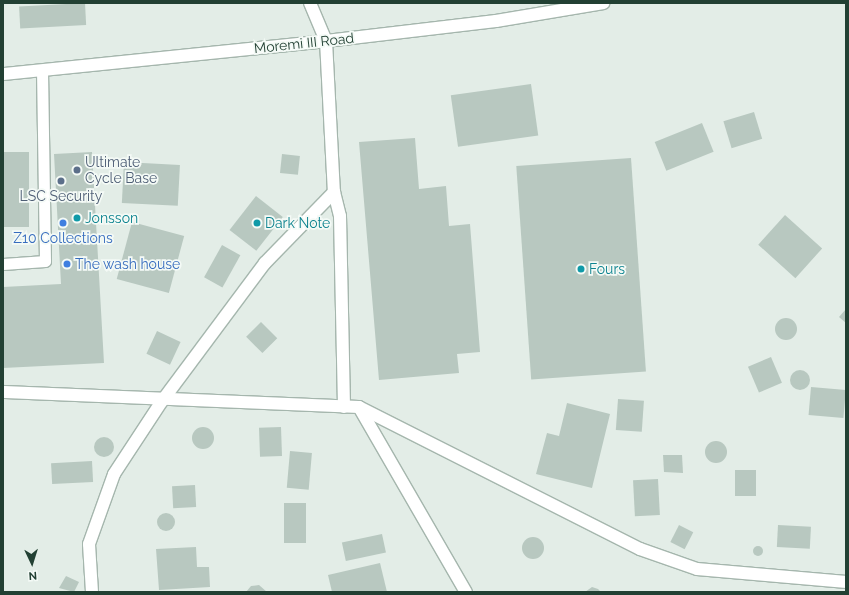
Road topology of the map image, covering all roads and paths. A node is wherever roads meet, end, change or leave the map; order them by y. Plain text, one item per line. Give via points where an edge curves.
1 (310, 3) edge
2 (604, 3) edge
3 (326, 41) junction
4 (42, 71) junction
5 (3, 74) edge
6 (334, 192) junction
7 (3, 264) edge
8 (3, 392) edge
9 (162, 401) junction
10 (344, 407) junction
11 (359, 407) junction
12 (846, 582) edge
13 (92, 592) edge
14 (466, 592) edge

1 - 3 street
2 - 3 street, Moremi III Road via 496,21
3 - 4 street, Moremi III Road
3 - 6 street
4 - 5 street, Moremi III Road
4 - 7 lane via 45,261
6 - 9 street via 265,264
6 - 10 street via 340,216
8 - 9 street
9 - 10 street
9 - 13 street via 114,474 99,508 89,544
10 - 11 street
11 - 12 street via 640,549 697,569
11 - 14 street

